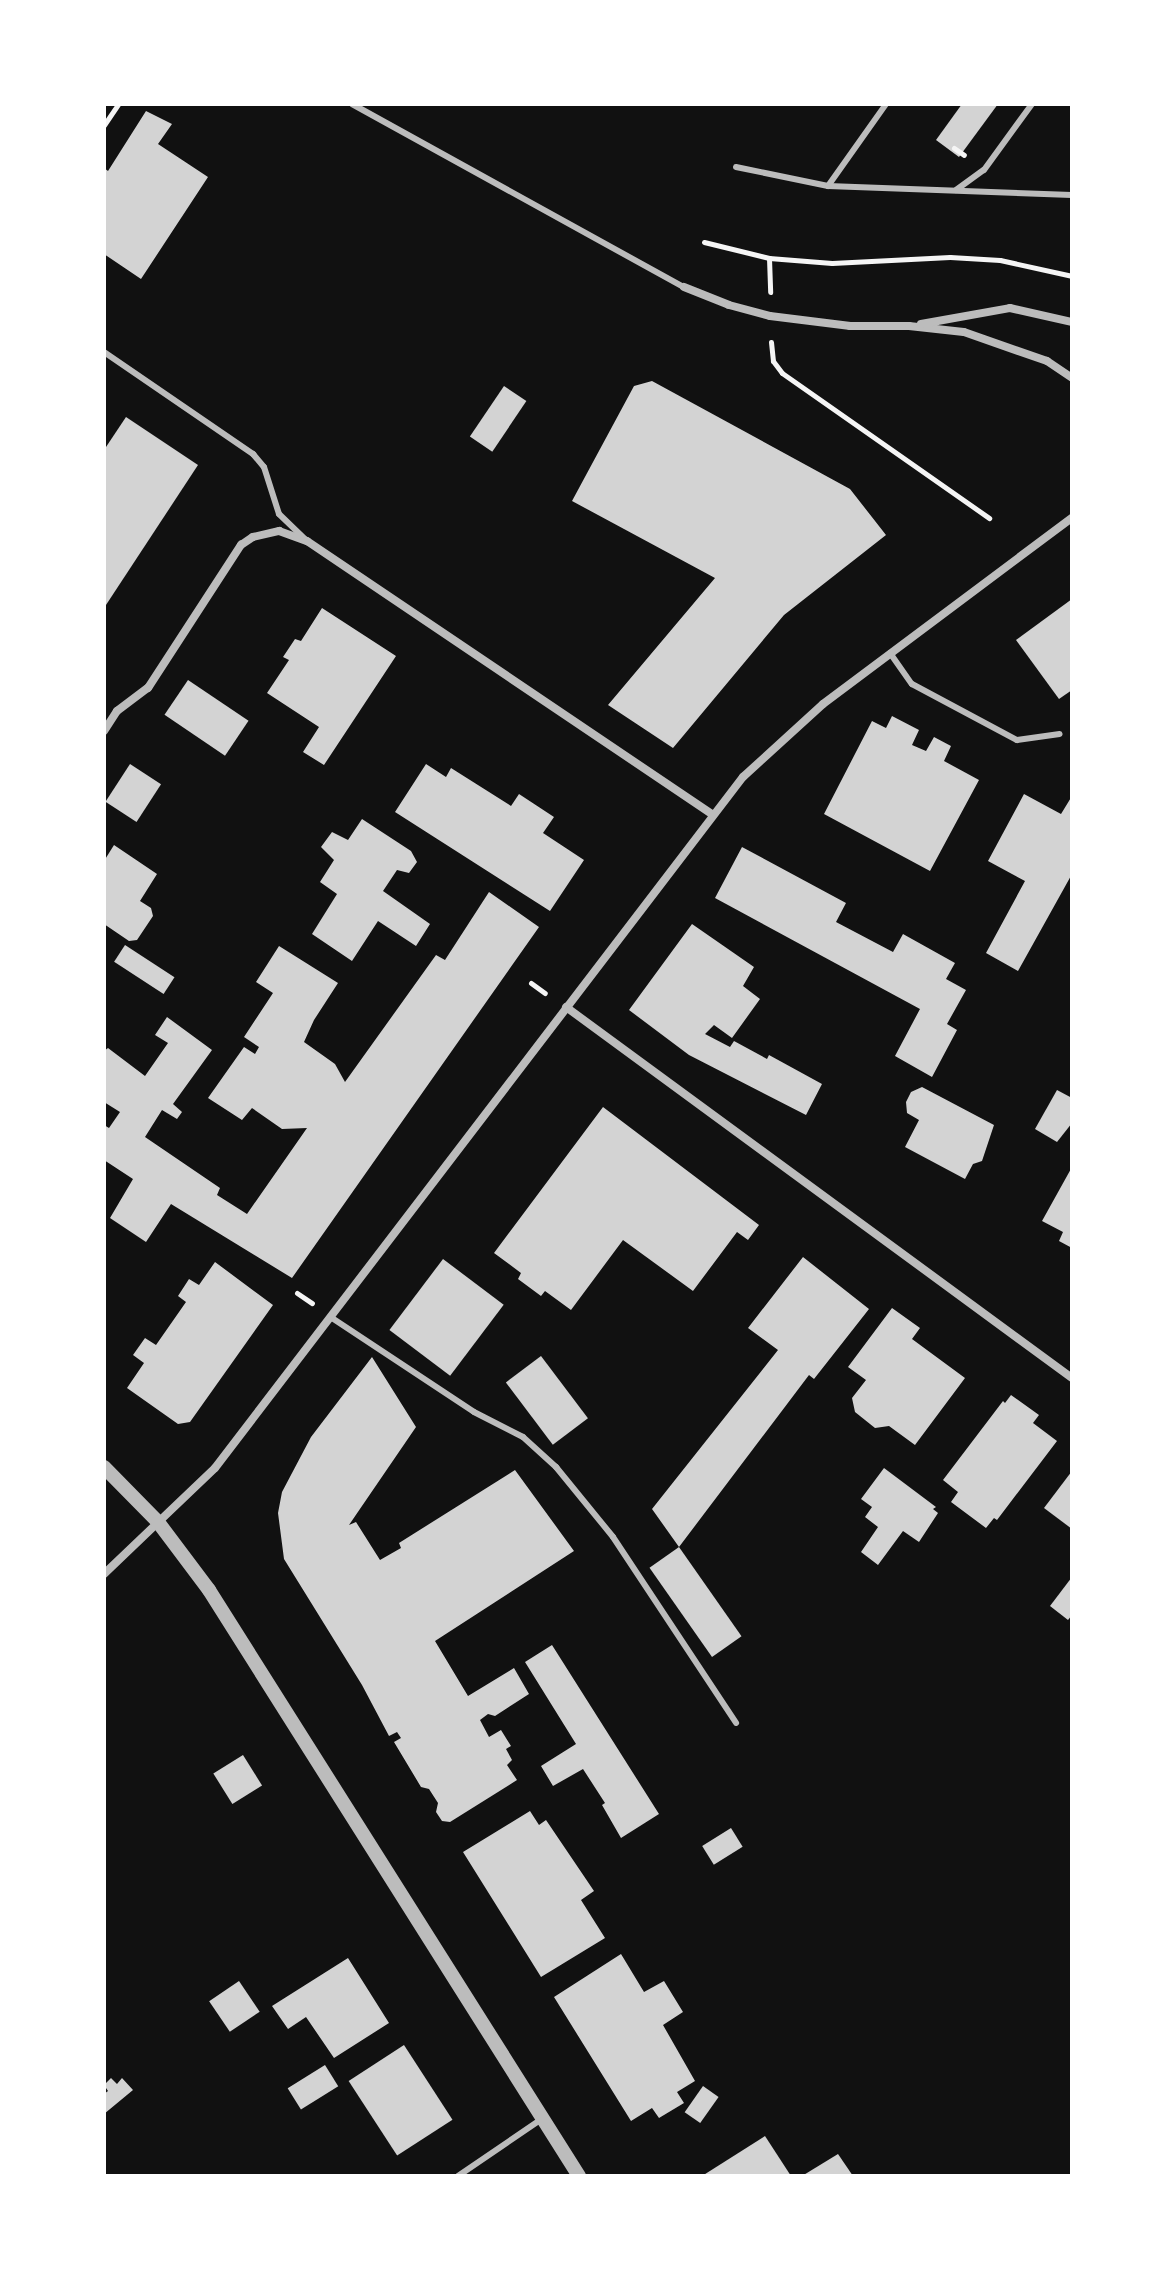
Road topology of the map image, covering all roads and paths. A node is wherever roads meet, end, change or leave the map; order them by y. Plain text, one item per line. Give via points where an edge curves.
1 (118, 104) edge
2 (352, 104) edge
3 (886, 104) edge
4 (1032, 104) edge
5 (104, 125) edge
6 (736, 167) dead end
7 (828, 186) junction
8 (956, 190) junction
9 (1072, 195) edge
10 (704, 242) dead end
11 (769, 258) junction
12 (1072, 276) edge
13 (684, 287) joint
14 (770, 316) junction
15 (1072, 322) edge
16 (909, 326) junction
17 (104, 352) edge
18 (1072, 378) edge
19 (989, 518) dead end
20 (1072, 518) edge
21 (307, 541) junction
22 (890, 653) junction
23 (104, 731) edge
24 (1060, 734) dead end
25 (712, 814) junction
26 (566, 1007) junction
27 (332, 1318) junction
28 (1072, 1378) edge
29 (104, 1467) edge
30 (158, 1522) junction
31 (104, 1574) edge
32 (736, 1723) dead end
33 (543, 2118) junction
34 (458, 2176) edge
35 (579, 2176) edge

1 - 5 path
2 - 13 lane
3 - 7 lane
4 - 8 lane via 984,170
6 - 7 lane
7 - 8 lane
8 - 9 lane
10 - 11 path
11 - 12 path via 832,263 950,257 1000,260
11 - 14 path
13 - 14 street
14 - 16 street via 850,326
14 - 19 path via 773,361 782,373
15 - 16 street via 1010,308
16 - 18 street via 979,337 1047,361
17 - 21 lane via 253,454 264,467 279,514
20 - 22 street
21 - 23 street via 279,531 241,545 148,688 117,711
21 - 25 street
22 - 24 lane via 912,684 1017,740
22 - 25 street via 786,735
25 - 26 street
26 - 27 street
26 - 28 street
27 - 30 street via 215,1468
27 - 32 lane via 474,1412 523,1437 556,1467 613,1537
29 - 30 street
30 - 31 street
30 - 33 street via 209,1590
33 - 34 lane
33 - 35 street

